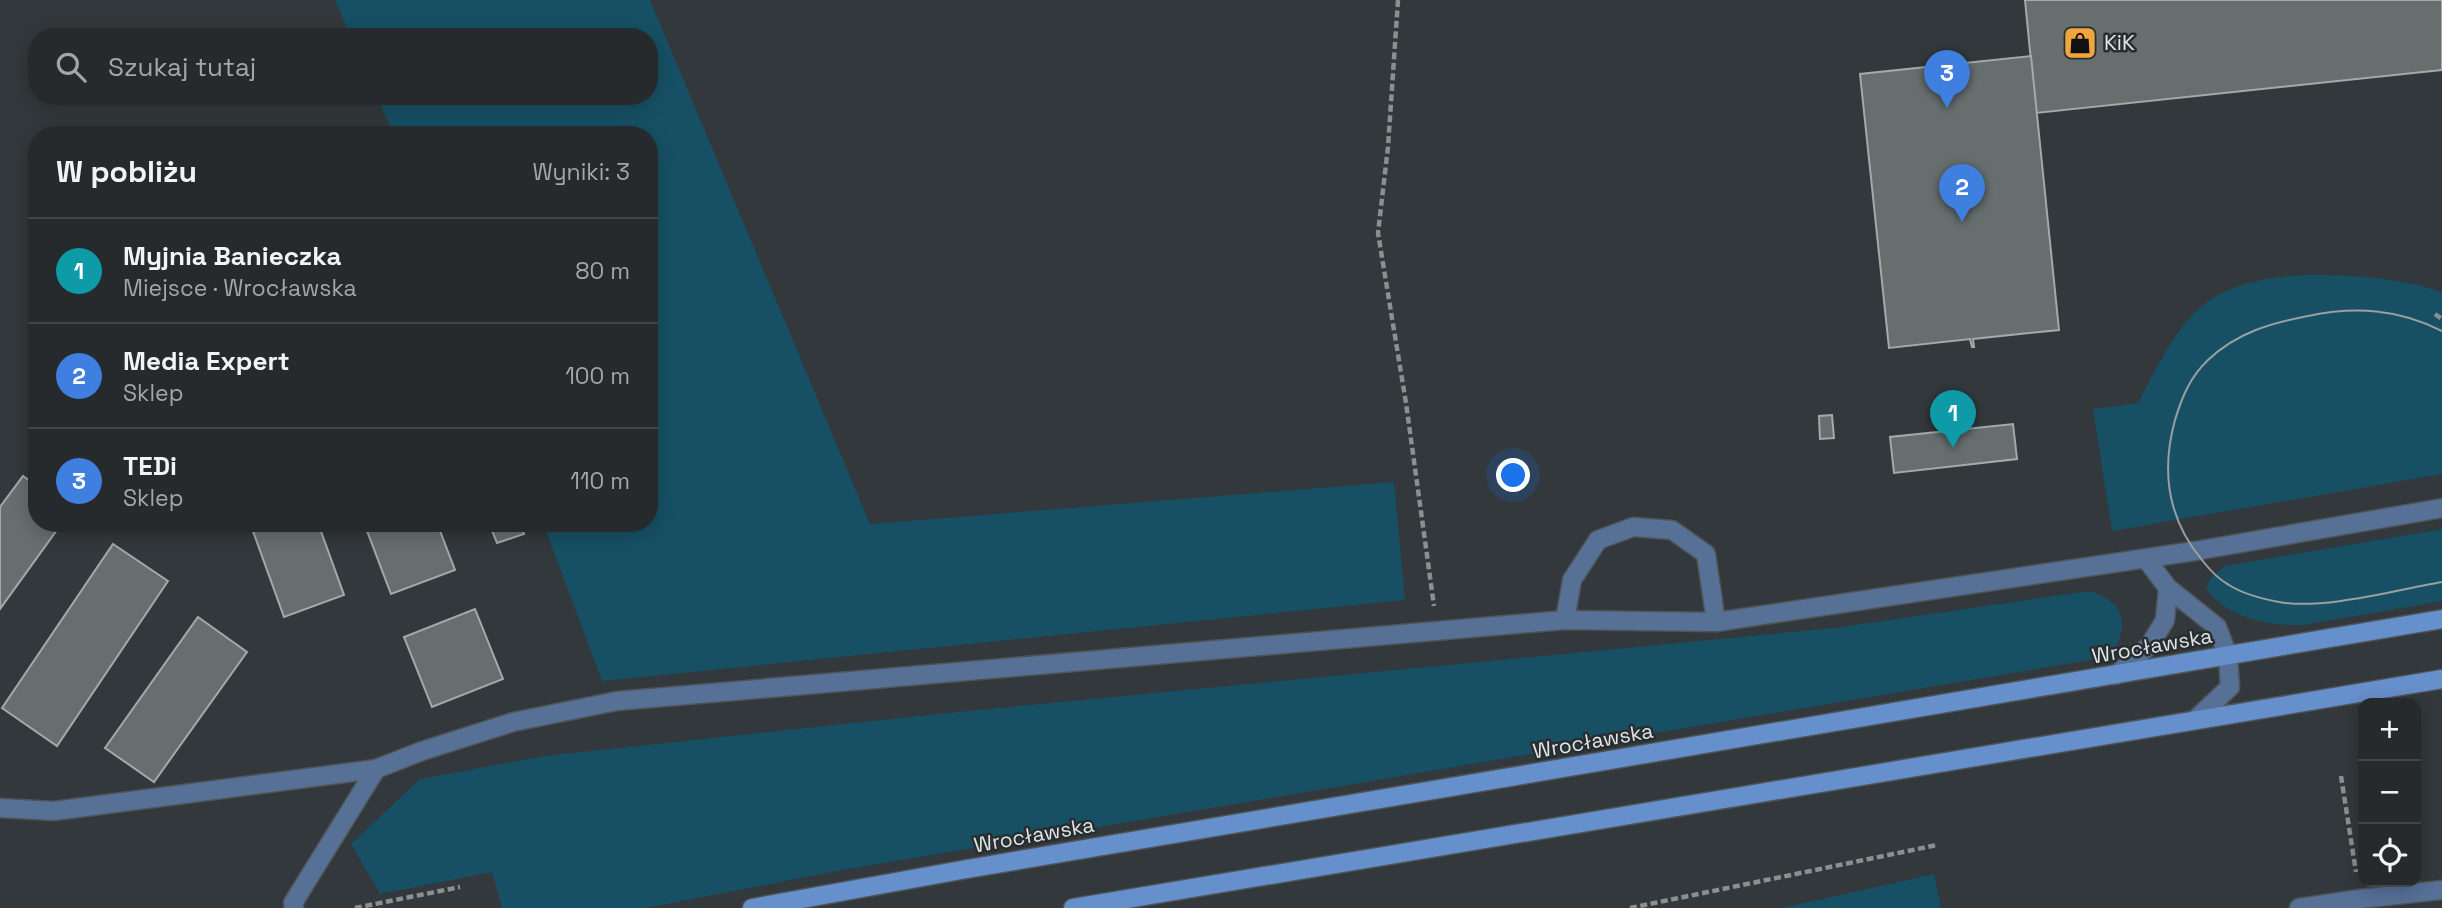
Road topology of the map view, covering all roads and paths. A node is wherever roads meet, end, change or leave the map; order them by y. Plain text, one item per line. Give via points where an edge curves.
1 (1398, 0) edge
2 (2435, 314) dead end
3 (2442, 319) edge
4 (2442, 508) edge
5 (2146, 559) junction
6 (2168, 588) junction
7 (2442, 619) edge
8 (1565, 620) junction
9 (1716, 622) junction
10 (1437, 632) junction
11 (2228, 656) junction
12 (2116, 675) junction
13 (2442, 679) edge
14 (2196, 719) junction
15 (376, 769) junction
16 (2341, 776) dead end
17 (0, 808) edge
18 (1937, 845) dead end
19 (460, 887) dead end
20 (2442, 890) edge
21 (2360, 898) junction
22 (294, 908) edge
23 (355, 908) edge
24 (752, 908) edge
25 (1073, 908) edge
26 (1630, 908) edge
27 (2299, 908) edge

1 - 10 path via 1378,233
2 - 3 path
4 - 5 lane
5 - 6 lane
5 - 9 lane
6 - 11 lane via 2217,627
6 - 12 lane via 2165,620 2150,645
7 - 11 main road, Wrocławska
8 - 9 lane
8 - 9 lane via 1572,580 1598,540 1633,527 1672,530 1706,554
8 - 10 lane
10 - 15 lane via 617,701 513,722
11 - 12 main road, Wrocławska
11 - 14 lane via 2230,687
12 - 24 main road, Wrocławska
13 - 14 main road
14 - 25 main road
15 - 17 lane via 54,811
15 - 22 lane
16 - 21 path
18 - 26 path
19 - 23 path
20 - 21 lane
21 - 27 lane

